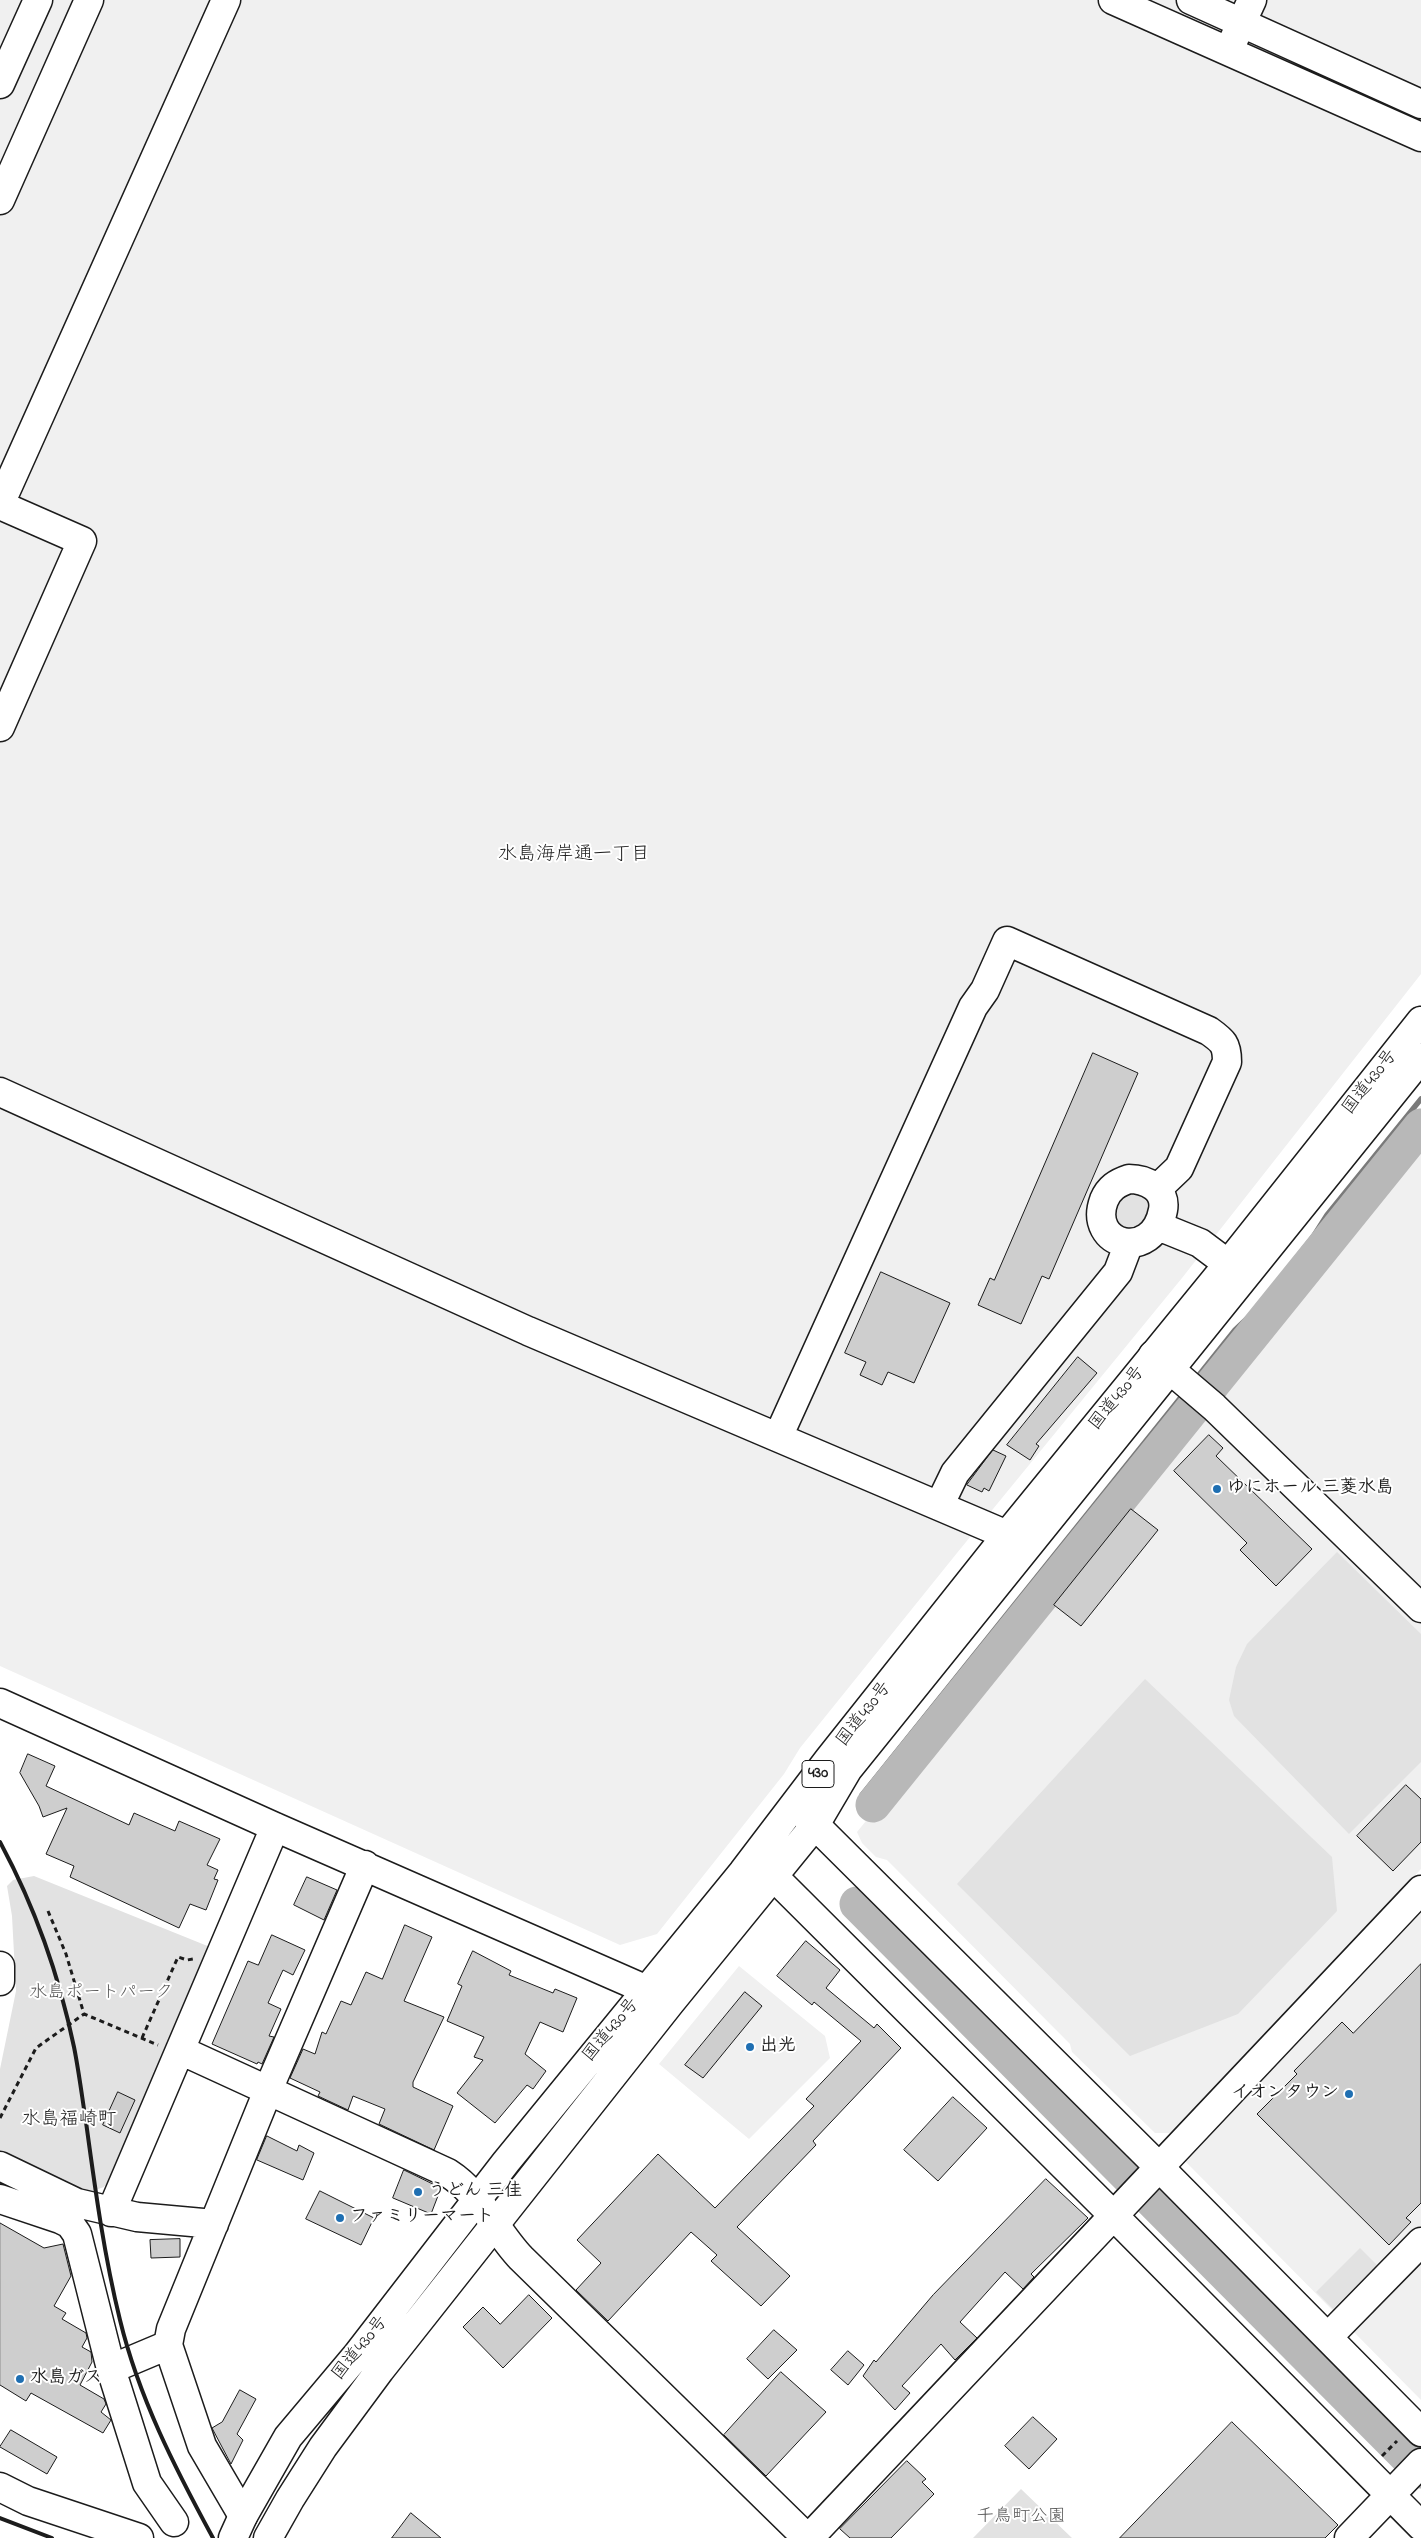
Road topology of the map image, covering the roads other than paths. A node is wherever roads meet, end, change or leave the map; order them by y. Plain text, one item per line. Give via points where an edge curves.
1 (38, 0) edge
2 (89, 0) edge
3 (226, 0) edge
4 (1113, 0) edge
5 (1192, 0) edge
6 (1247, 11) edge
7 (1229, 52) junction
8 (0, 84) edge
9 (1421, 104) edge
10 (1421, 137) edge
11 (0, 200) edge
12 (0, 505) edge
13 (0, 726) edge
14 (1421, 1020) edge
15 (1421, 1058) edge
16 (0, 1092) edge
17 (1157, 1189) junction
18 (1158, 1226) junction
19 (1129, 1243) junction
20 (1236, 1270) junction
21 (1169, 1368) junction
22 (778, 1437) junction
23 (939, 1506) junction
24 (1015, 1542) junction
25 (1421, 1608) edge
26 (0, 1703) edge
27 (794, 1805) junction
28 (815, 1825) junction
29 (275, 1827) junction
30 (754, 1858) junction
31 (365, 1865) junction
32 (775, 1876) junction
33 (1421, 1890) edge
34 (0, 1966) edge
35 (0, 1981) edge
36 (646, 1990) junction
37 (670, 2004) junction
38 (169, 2047) junction
39 (268, 2089) junction
40 (0, 2166) edge
41 (1154, 2175) junction
42 (0, 2199) edge
43 (478, 2200) junction
44 (1121, 2209) junction
45 (111, 2212) junction
46 (214, 2224) junction
47 (494, 2226) junction
48 (1421, 2242) edge
49 (1328, 2337) junction
50 (168, 2344) junction
51 (111, 2369) junction
52 (1411, 2434) edge
53 (1405, 2480) edge
54 (0, 2487) edge
55 (174, 2522) dead end
56 (1421, 2526) edge
57 (238, 2527) edge
58 (139, 2538) edge
59 (268, 2538) edge
60 (808, 2538) edge
61 (1349, 2538) edge

1 - 8 main road
2 - 11 main road
3 - 12 main road
4 - 7 main road
5 - 6 main road
6 - 7 main road
6 - 9 main road
7 - 10 main road
12 - 13 main road via 82,541
14 - 20 main road, 国道430号 / 430
15 - 20 main road, 国道430号 / 430
16 - 22 main road via 528,1331
17 - 18 main road via 1164,1209
17 - 19 main road via 1149,1182 1129,1178 1111,1188 1105,1199 1101,1212 1106,1230 1112,1237
17 - 22 main road via 1178,1168 1227,1062 1227,1049 1221,1039 1007,941 985,990 973,1007
18 - 19 main road via 1147,1239
18 - 20 main road via 1200,1243
19 - 23 main road via 1118,1272 955,1472
20 - 21 main road, 国道430号 / 430
21 - 24 main road, 国道430号 / 430
21 - 25 main road
22 - 23 main road
23 - 24 main road
24 - 27 main road, 国道430号 / 430
24 - 28 main road, 国道430号 / 430 via 848,1769
26 - 29 main road
27 - 28 main road
27 - 30 main road, 国道430号 / 430
28 - 32 main road, 国道430号 / 430
28 - 41 main road
29 - 31 main road
29 - 38 main road
30 - 32 main road
30 - 36 main road, 国道430号 / 430
31 - 36 main road
31 - 39 main road
32 - 37 main road, 国道430号 / 430
32 - 44 main road
33 - 41 main road
34 - 35 main road
36 - 37 main road
36 - 43 main road, 国道430号 / 430
37 - 47 main road, 国道430号 / 430
38 - 39 main road
38 - 45 main road
39 - 43 main road via 448,2173 462,2182
39 - 46 main road
40 - 45 main road via 76,2203
41 - 44 main road
41 - 49 main road
42 - 51 main road via 60,2219 74,2229
43 - 47 main road
43 - 57 main road, 国道430号 / 430 via 357,2355 288,2437
44 - 53 main road
44 - 60 main road
45 - 46 main road
46 - 50 main road via 171,2329
47 - 59 main road, 国道430号 / 430 via 323,2447
47 - 60 main road via 520,2258
48 - 49 main road
49 - 52 main road
50 - 51 main road
50 - 57 main road via 202,2446
51 - 55 main road via 147,2483
53 - 56 main road
53 - 61 main road
54 - 58 main road via 28,2501

